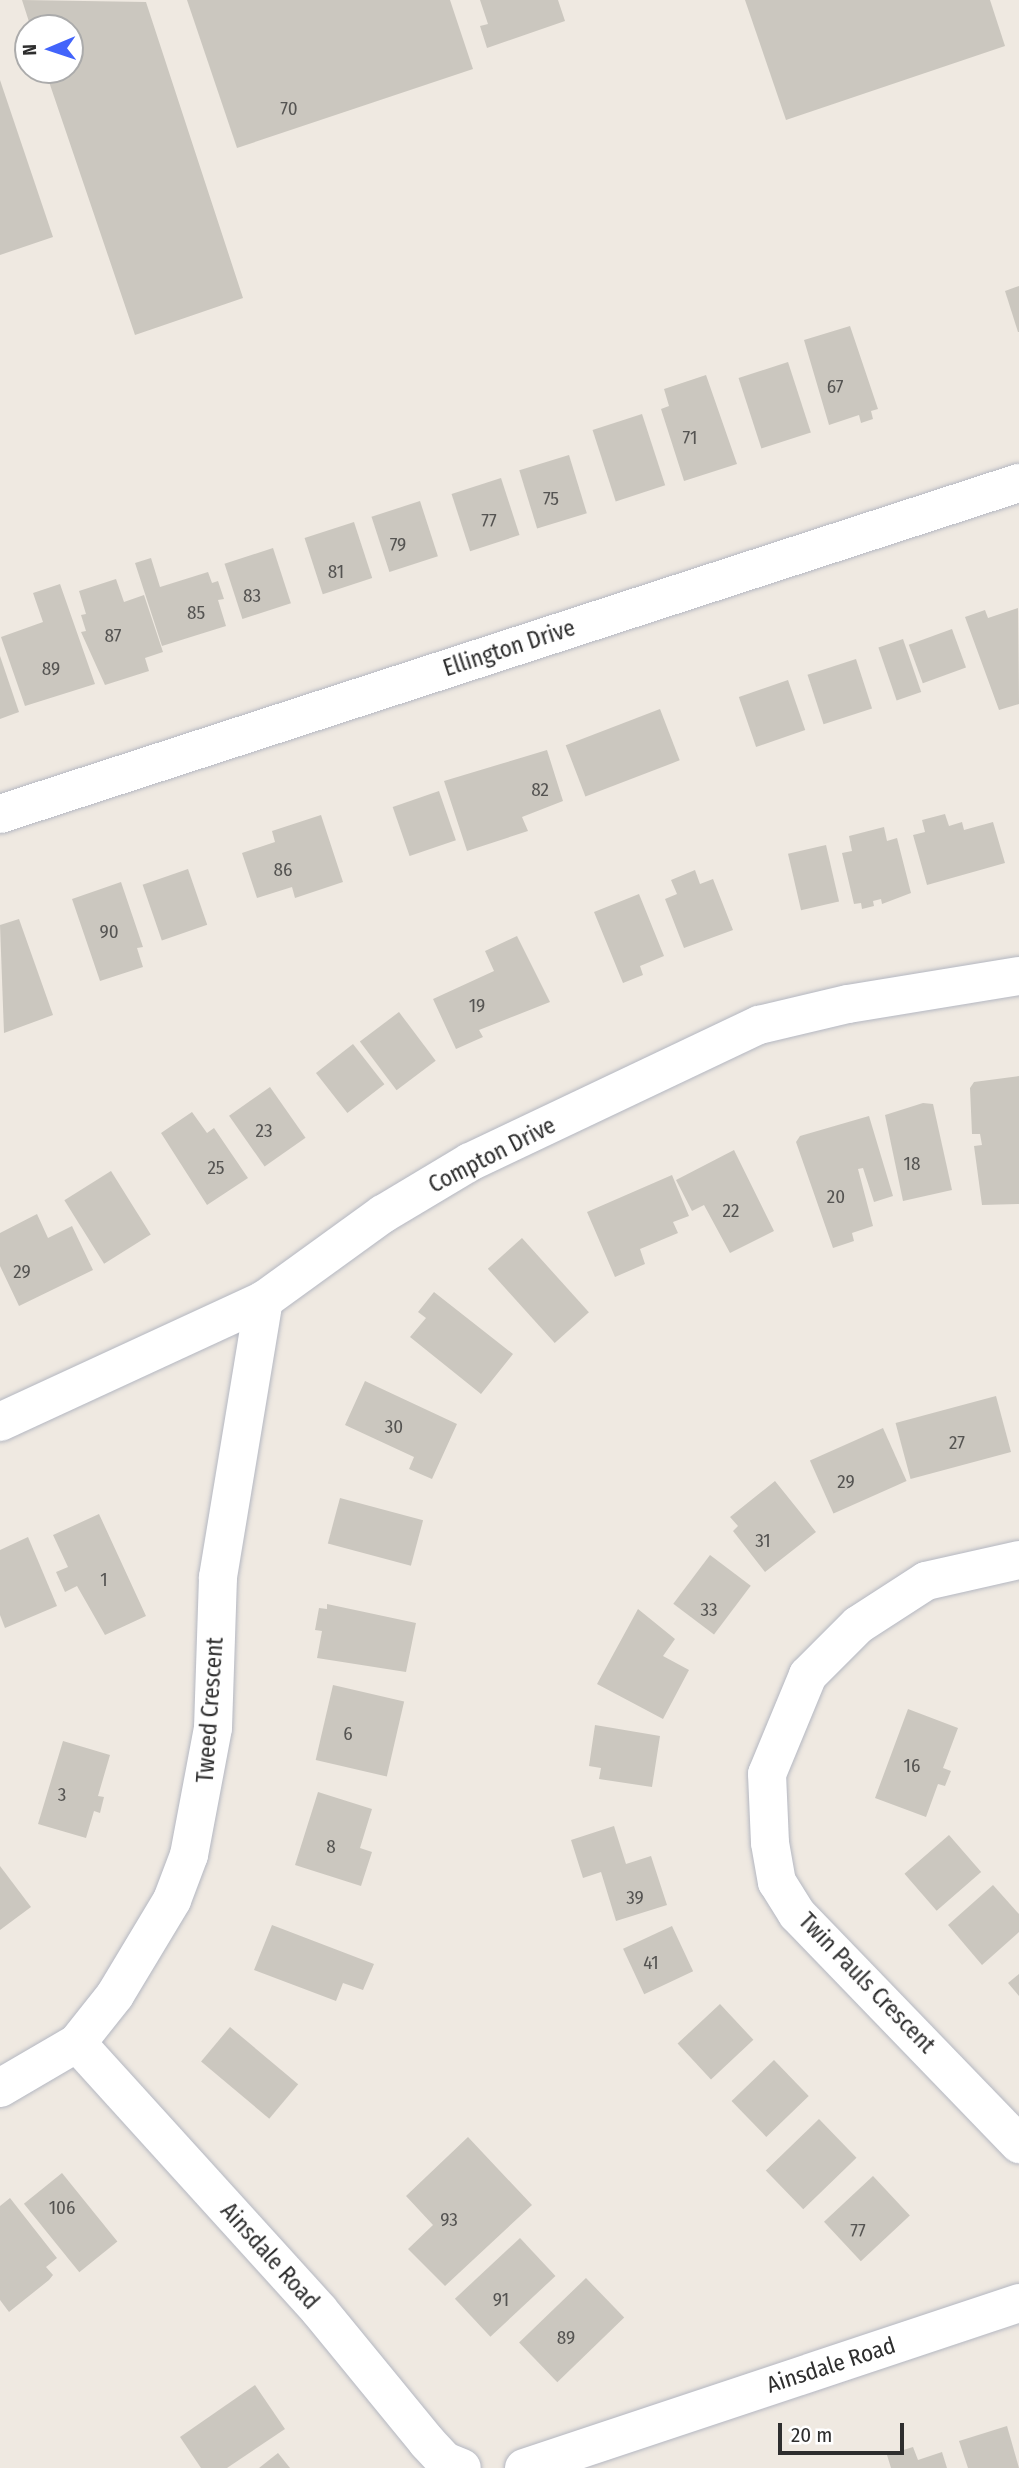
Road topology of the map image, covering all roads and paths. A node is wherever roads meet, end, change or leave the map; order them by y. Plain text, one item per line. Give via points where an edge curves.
1 (1019, 484) edge
2 (0, 814) edge
3 (1019, 976) edge
4 (264, 1300) junction
5 (0, 1422) edge
6 (1019, 1560) edge
7 (77, 2042) junction
8 (0, 2088) edge
9 (1019, 2144) edge
10 (1019, 2303) edge
11 (462, 2468) edge
12 (524, 2468) edge

1 - 2 street, Ellington Drive
3 - 4 street, Compton Drive via 848,1004 759,1025 470,1162 383,1214
4 - 5 street, Compton Drive
4 - 7 street, Tweed Crescent via 218,1577 213,1728 189,1855 172,1900 115,1995
6 - 9 street, Twin Pauls Crescent via 926,1581 858,1625 808,1675 767,1774 777,1882 797,1914
7 - 8 street, Tweed Crescent
7 - 11 street, Ainsdale Road via 319,2310 400,2403 427,2442 445,2461
10 - 12 street, Ainsdale Road

